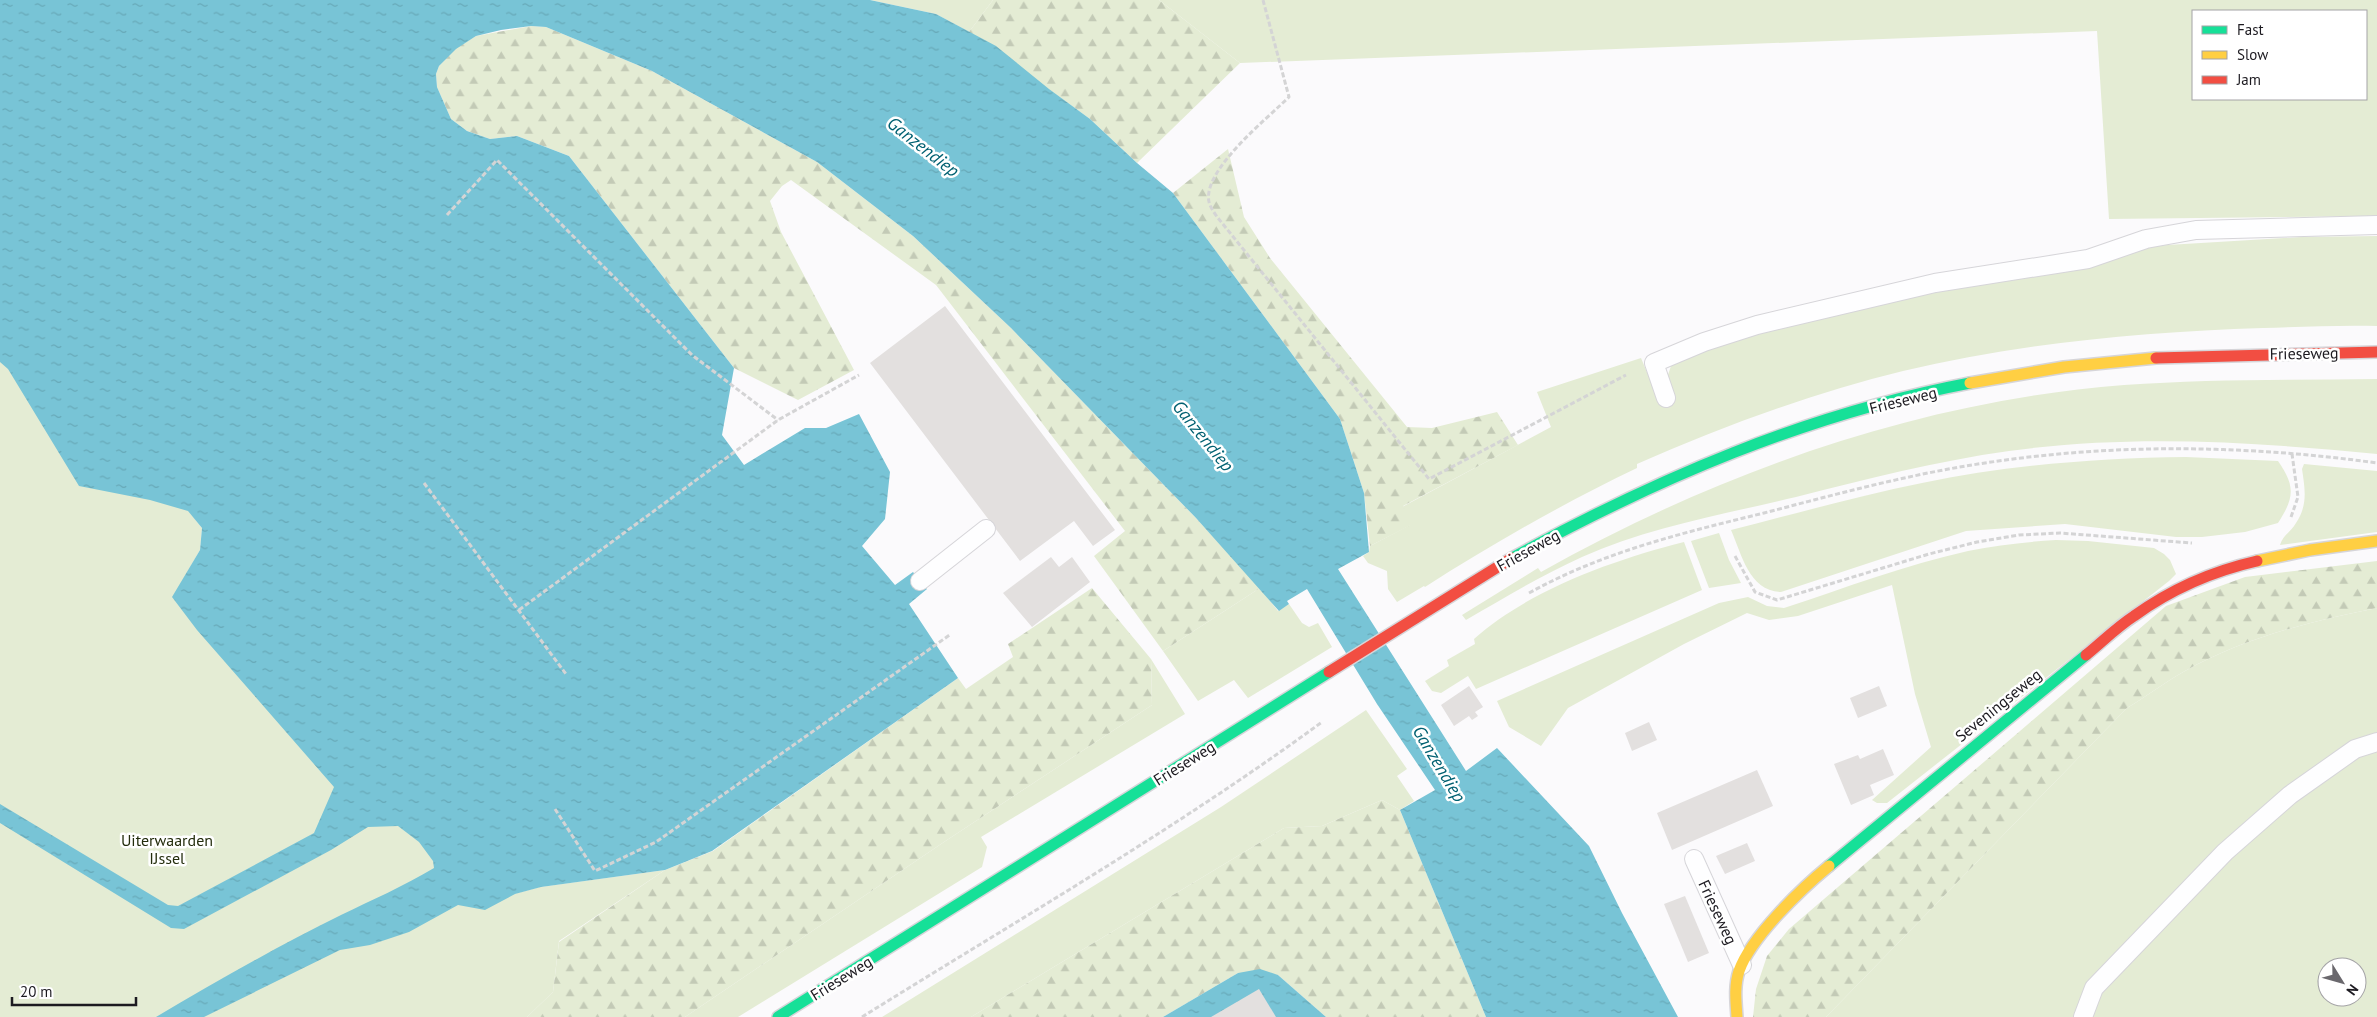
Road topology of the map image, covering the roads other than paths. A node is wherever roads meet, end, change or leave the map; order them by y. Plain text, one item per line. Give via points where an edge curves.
1 (2377, 225) edge
2 (2377, 352) edge
3 (1666, 398) dead end
4 (986, 529) dead end
5 (2377, 541) edge
6 (920, 581) dead end
7 (2377, 742) edge
8 (1694, 859) dead end
9 (1742, 965) junction
10 (778, 1017) edge
11 (1737, 1017) edge
12 (2083, 1017) edge

1 - 3 lane via 2196,230 2146,239 2088,259 1935,283 1757,325 1654,363
2 - 10 main road, Frieseweg via 2224,355 2117,362 1991,380 1864,409 1701,464 1614,504 1507,561
4 - 6 lane
5 - 9 main road, Seveningseweg via 2272,556 2213,573 2154,602 1837,857 1808,883 1756,940
7 - 12 lane via 2355,749 2290,795 2225,852 2094,988
8 - 9 lane, Frieseweg
9 - 11 main road, Seveningseweg via 1734,998

